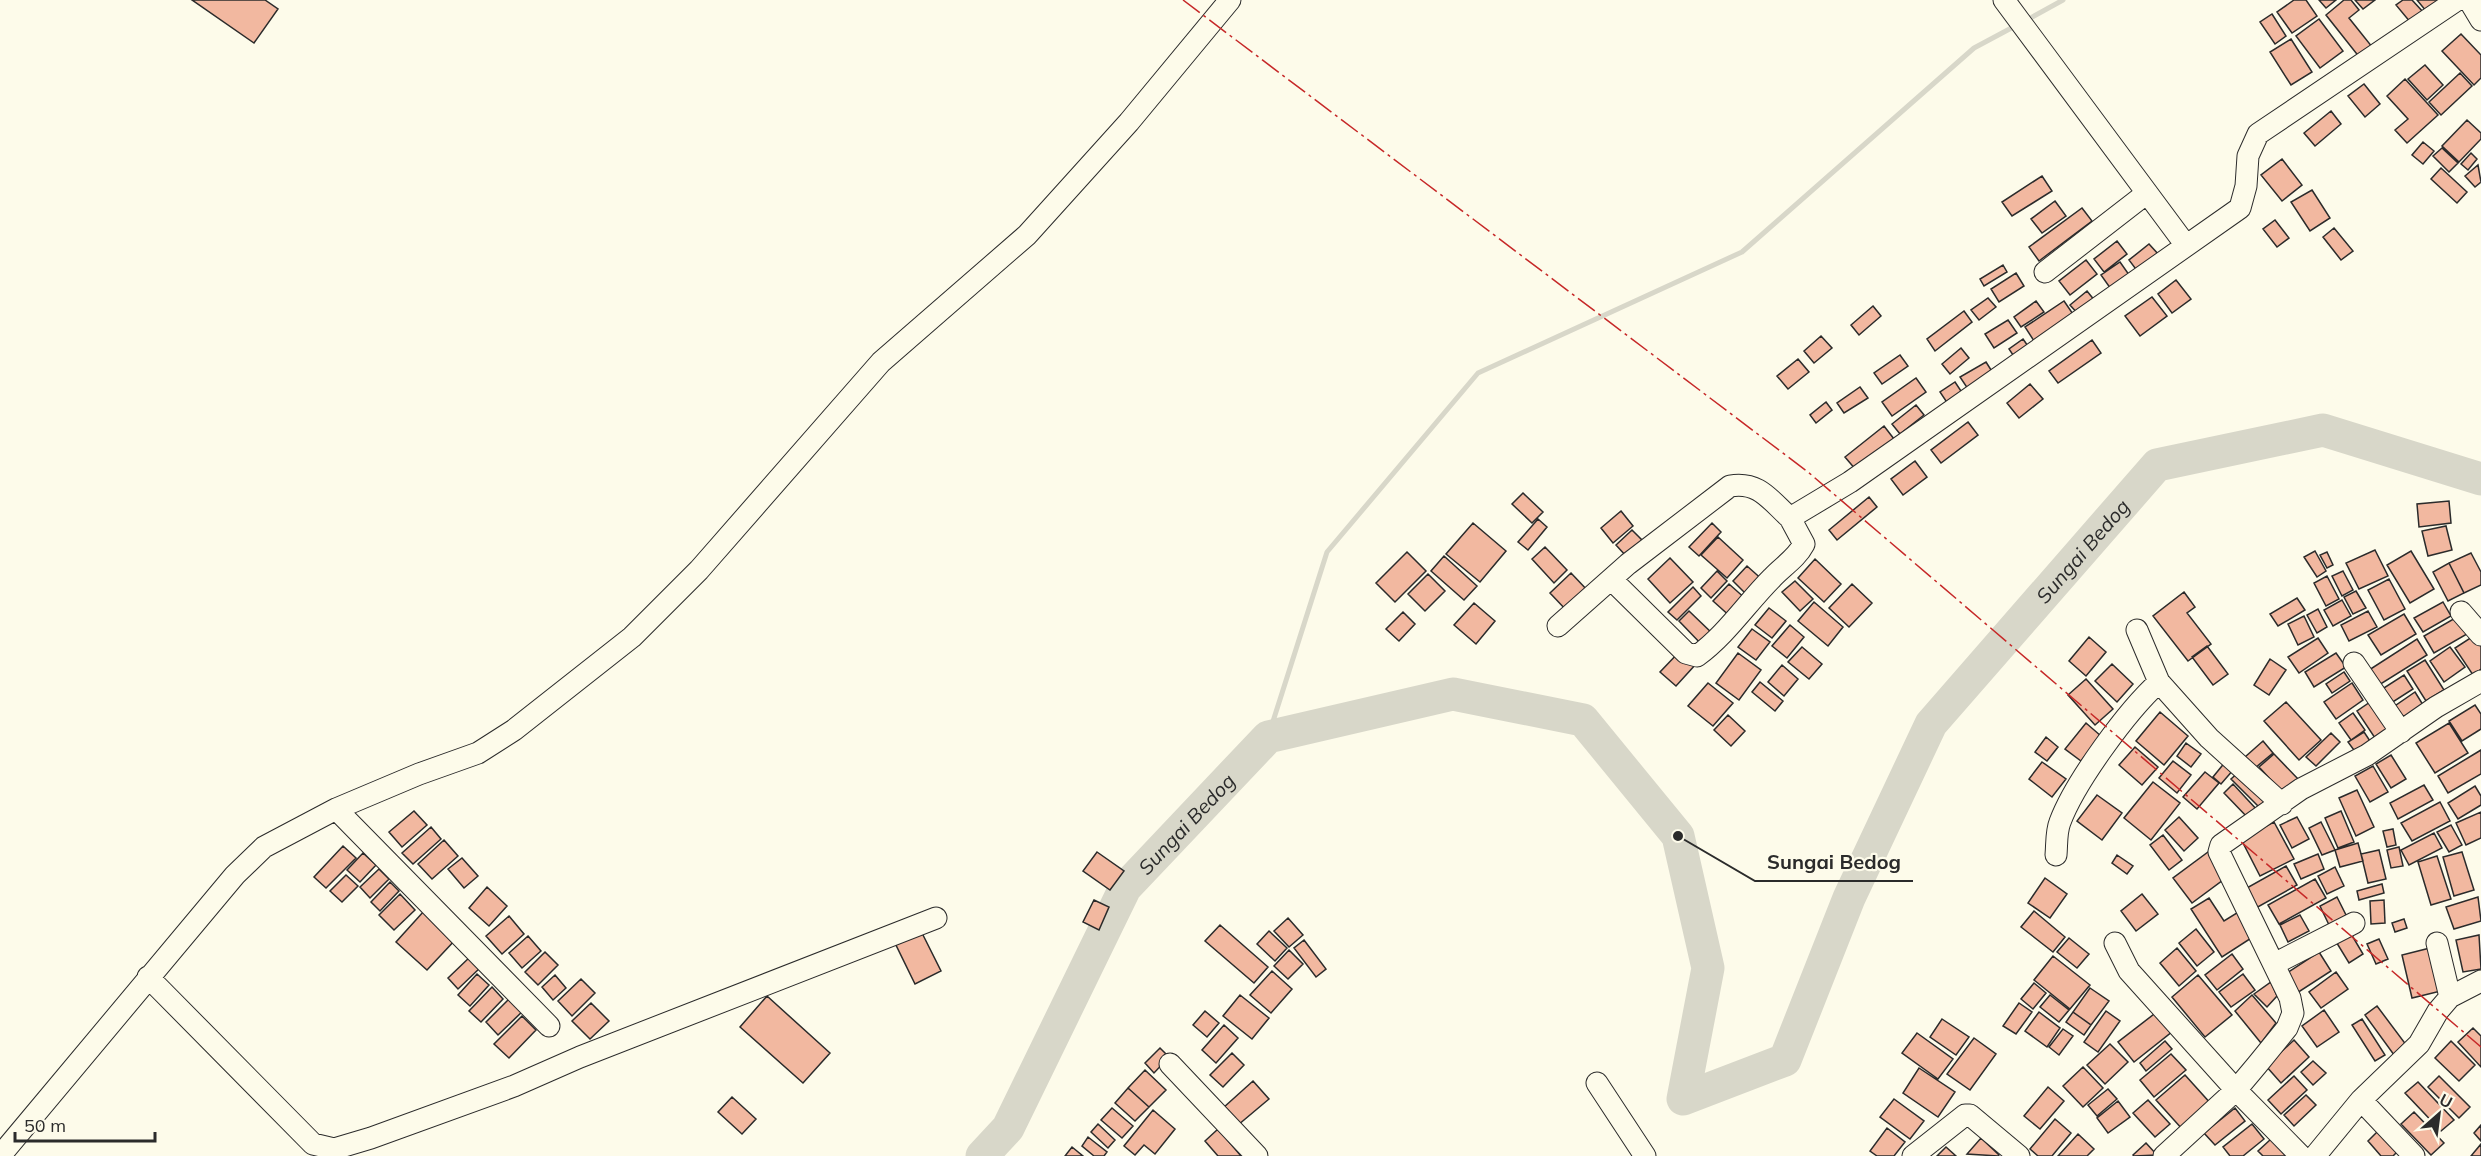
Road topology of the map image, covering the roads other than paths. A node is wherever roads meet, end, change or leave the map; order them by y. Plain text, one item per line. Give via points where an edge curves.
1 (1230, 0) edge
2 (2004, 0) edge
3 (2457, 0) edge
4 (2469, 0) edge
5 (2481, 20) edge
6 (2148, 193) junction
7 (2185, 244) junction
8 (2045, 272) dead end
9 (1790, 518) junction
10 (1612, 580) junction
11 (2461, 612) dead end
12 (1558, 626) dead end
13 (2138, 630) dead end
14 (2481, 635) edge
15 (2354, 663) dead end
16 (2481, 681) edge
17 (2159, 682) junction
18 (2401, 732) junction
19 (2282, 804) junction
20 (336, 809) junction
21 (2056, 855) dead end
22 (936, 918) dead end
23 (2354, 923) dead end
24 (2115, 943) dead end
25 (2437, 943) dead end
26 (2274, 964) junction
27 (148, 977) junction
28 (2481, 981) edge
29 (2450, 997) junction
30 (549, 1026) dead end
31 (1170, 1064) dead end
32 (1597, 1083) dead end
33 (2236, 1090) junction
34 (2361, 1100) junction
35 (0, 1156) edge
36 (1257, 1156) edge
37 (1645, 1156) edge
38 (1913, 1156) edge
39 (2019, 1156) edge
40 (2164, 1156) edge
41 (2301, 1156) edge
42 (2315, 1156) edge
43 (2414, 1156) edge

1 - 20 street via 1129,122 1027,235 881,362 699,570 632,637 514,730 478,753
2 - 6 street
3 - 7 street via 2258,134 2248,156 2240,207
4 - 5 street
6 - 7 street
6 - 8 street
7 - 9 street via 1850,482
9 - 10 street via 1762,492 1747,484 1730,486
9 - 10 street via 1804,544 1798,555 1697,656 1686,653
10 - 12 street
11 - 14 street
13 - 17 street
15 - 18 street
16 - 18 street
17 - 19 street via 2209,738
17 - 21 street via 2138,701 2072,796 2059,825
18 - 19 street
19 - 26 street via 2226,841 2218,852
20 - 27 street via 264,847
20 - 30 street
22 - 27 street via 514,1086 334,1149 313,1144
23 - 26 street
24 - 33 street via 2129,970
25 - 29 street
26 - 33 street via 2293,1013 2287,1028
27 - 35 street
28 - 29 street
29 - 34 street via 2419,1044
31 - 36 street
32 - 37 street
33 - 40 street
33 - 41 street
34 - 42 street
34 - 43 street
38 - 39 street via 1970,1115

